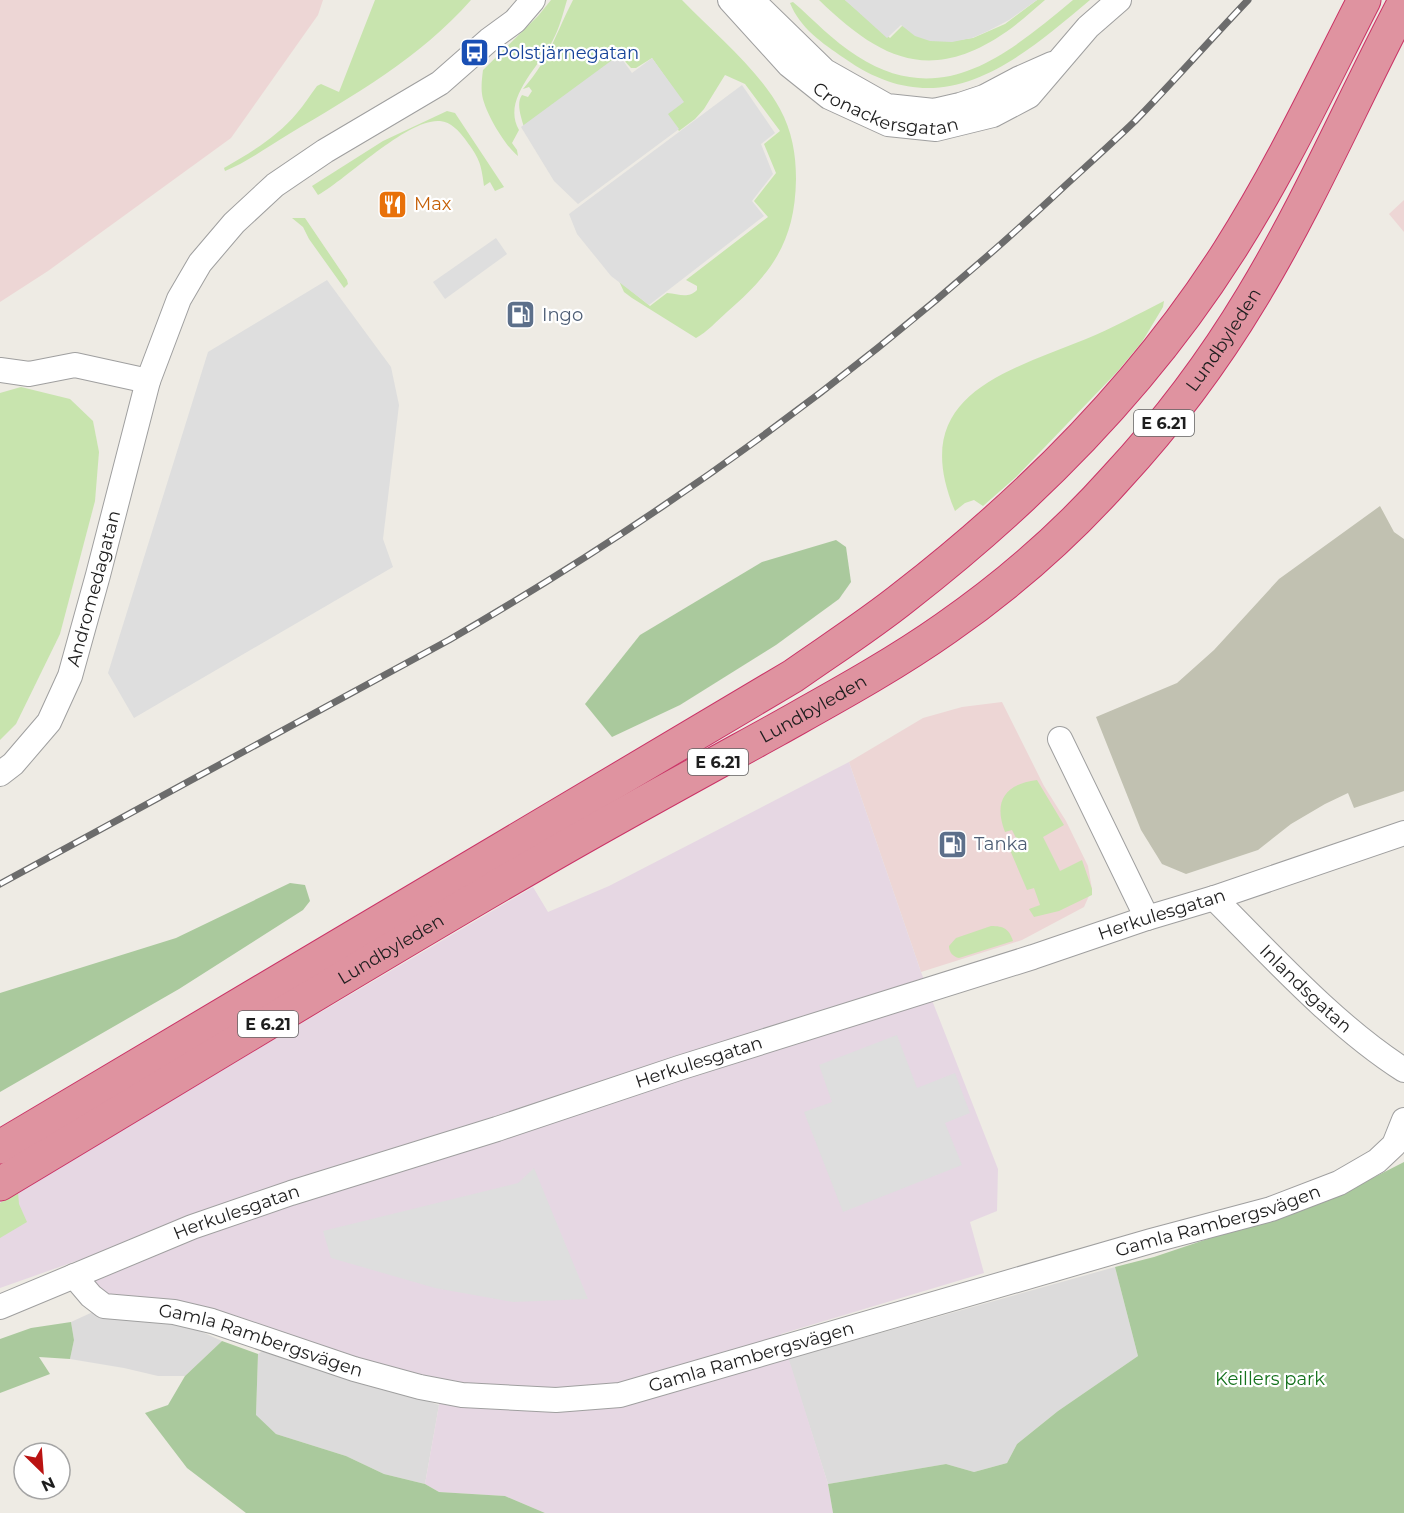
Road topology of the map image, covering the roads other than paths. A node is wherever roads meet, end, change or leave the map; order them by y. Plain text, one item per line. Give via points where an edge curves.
1 (533, 0) edge
2 (730, 0) edge
3 (752, 0) edge
4 (1119, 0) edge
5 (1364, 0) edge
6 (1404, 3) edge
7 (519, 11) edge
8 (1057, 62) junction
9 (0, 370) edge
10 (148, 381) junction
11 (1060, 739) dead end
12 (0, 774) edge
13 (1404, 832) edge
14 (1214, 898) junction
15 (1147, 918) junction
16 (1404, 1070) edge
17 (1404, 1120) edge
18 (0, 1147) edge
19 (0, 1184) edge
20 (74, 1276) junction
21 (0, 1307) edge

1 - 7 street
2 - 8 street, Cronackersgatan via 789,65 829,97 888,124 936,129 993,115 1029,96
3 - 8 street, Cronackersgatan via 825,71 886,106 934,111 960,105
4 - 8 street, Cronackersgatan
5 - 18 highway, Lundbyleden / E 6.21 via 1264,193 1178,324 1083,438 958,553 903,598 793,676
6 - 19 highway, Lundbyleden / E 6.21 via 1299,212 1254,295 1213,359 1170,417 1116,479 1057,539 987,598 944,630 820,706 535,864
7 - 10 street via 440,83 325,151 275,185 234,223 200,263 179,299
9 - 10 street via 29,374 75,365
10 - 12 street, Andromedagatan via 69,676 49,722
11 - 15 street
13 - 14 street, Herkulesgatan
14 - 15 street, Herkulesgatan
14 - 16 street, Inlandsgatan via 1342,1024
15 - 20 street, Herkulesgatan via 291,1193 192,1227
17 - 20 street, Gamla Rambergsvägen via 1394,1145 1377,1161 1339,1183 1271,1209 620,1395 556,1400 462,1395 420,1386 354,1369 212,1321 174,1312 104,1306
20 - 21 street, Herkulesgatan

